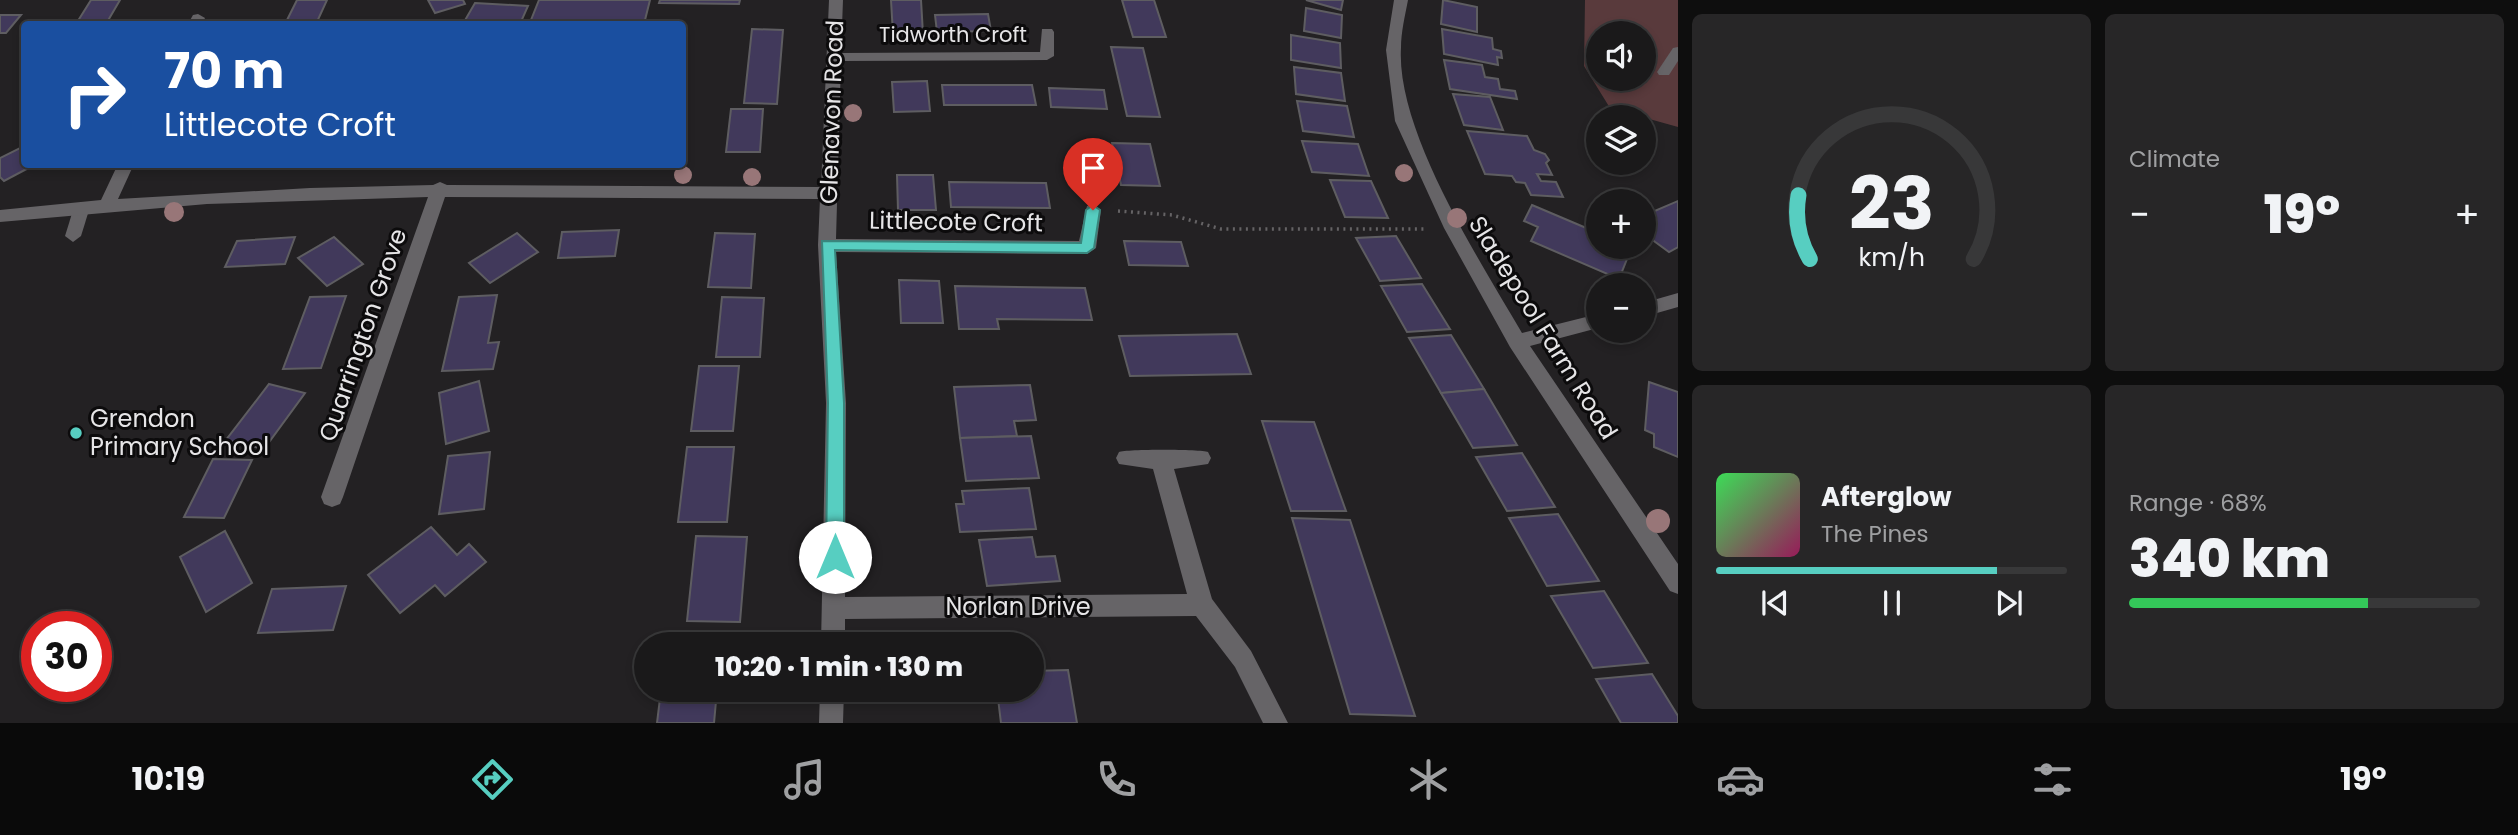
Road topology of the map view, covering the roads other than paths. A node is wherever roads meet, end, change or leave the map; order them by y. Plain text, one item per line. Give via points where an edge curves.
1 (836, 0) edge
2 (1401, 0) edge
3 (1047, 32) dead end
4 (1678, 51) edge
5 (834, 57) junction
6 (1664, 72) dead end
7 (124, 168) edge
8 (440, 188) junction
9 (829, 193) junction
10 (107, 204) junction
11 (82, 207) junction
12 (1093, 210) road end
13 (0, 216) edge
14 (73, 236) dead end
15 (827, 245) junction
16 (1678, 300) edge
17 (1656, 306) edge
18 (1586, 324) edge
19 (1517, 342) junction
20 (1126, 458) dead end
21 (1201, 458) dead end
22 (1161, 461) junction
23 (332, 497) dead end
24 (1678, 583) edge
25 (1202, 605) junction
26 (834, 608) junction
27 (833, 632) edge
28 (832, 702) edge
29 (831, 723) edge
30 (1276, 723) edge

1 - 5 street, Glenavon Road
2 - 19 street, Sladepool Farm Road via 1393,50 1404,121 1453,229
3 - 5 street, Tidworth Croft via 1047,56
4 - 6 lane
5 - 9 street, Glenavon Road
7 - 10 street
8 - 9 street
8 - 10 street
8 - 23 street, Quarrington Grove
9 - 15 street, Glenavon Road
10 - 11 street
11 - 13 street
11 - 14 lane
12 - 15 street, Littlecote Croft via 1087,248
15 - 26 street, Glenavon Road via 836,403
16 - 17 street
18 - 19 street
19 - 24 street, Sladepool Farm Road
20 - 22 street
21 - 22 street
22 - 25 street
25 - 26 street, Norlan Drive
25 - 30 street via 1243,659
26 - 27 street, Glenavon Road
28 - 29 street

